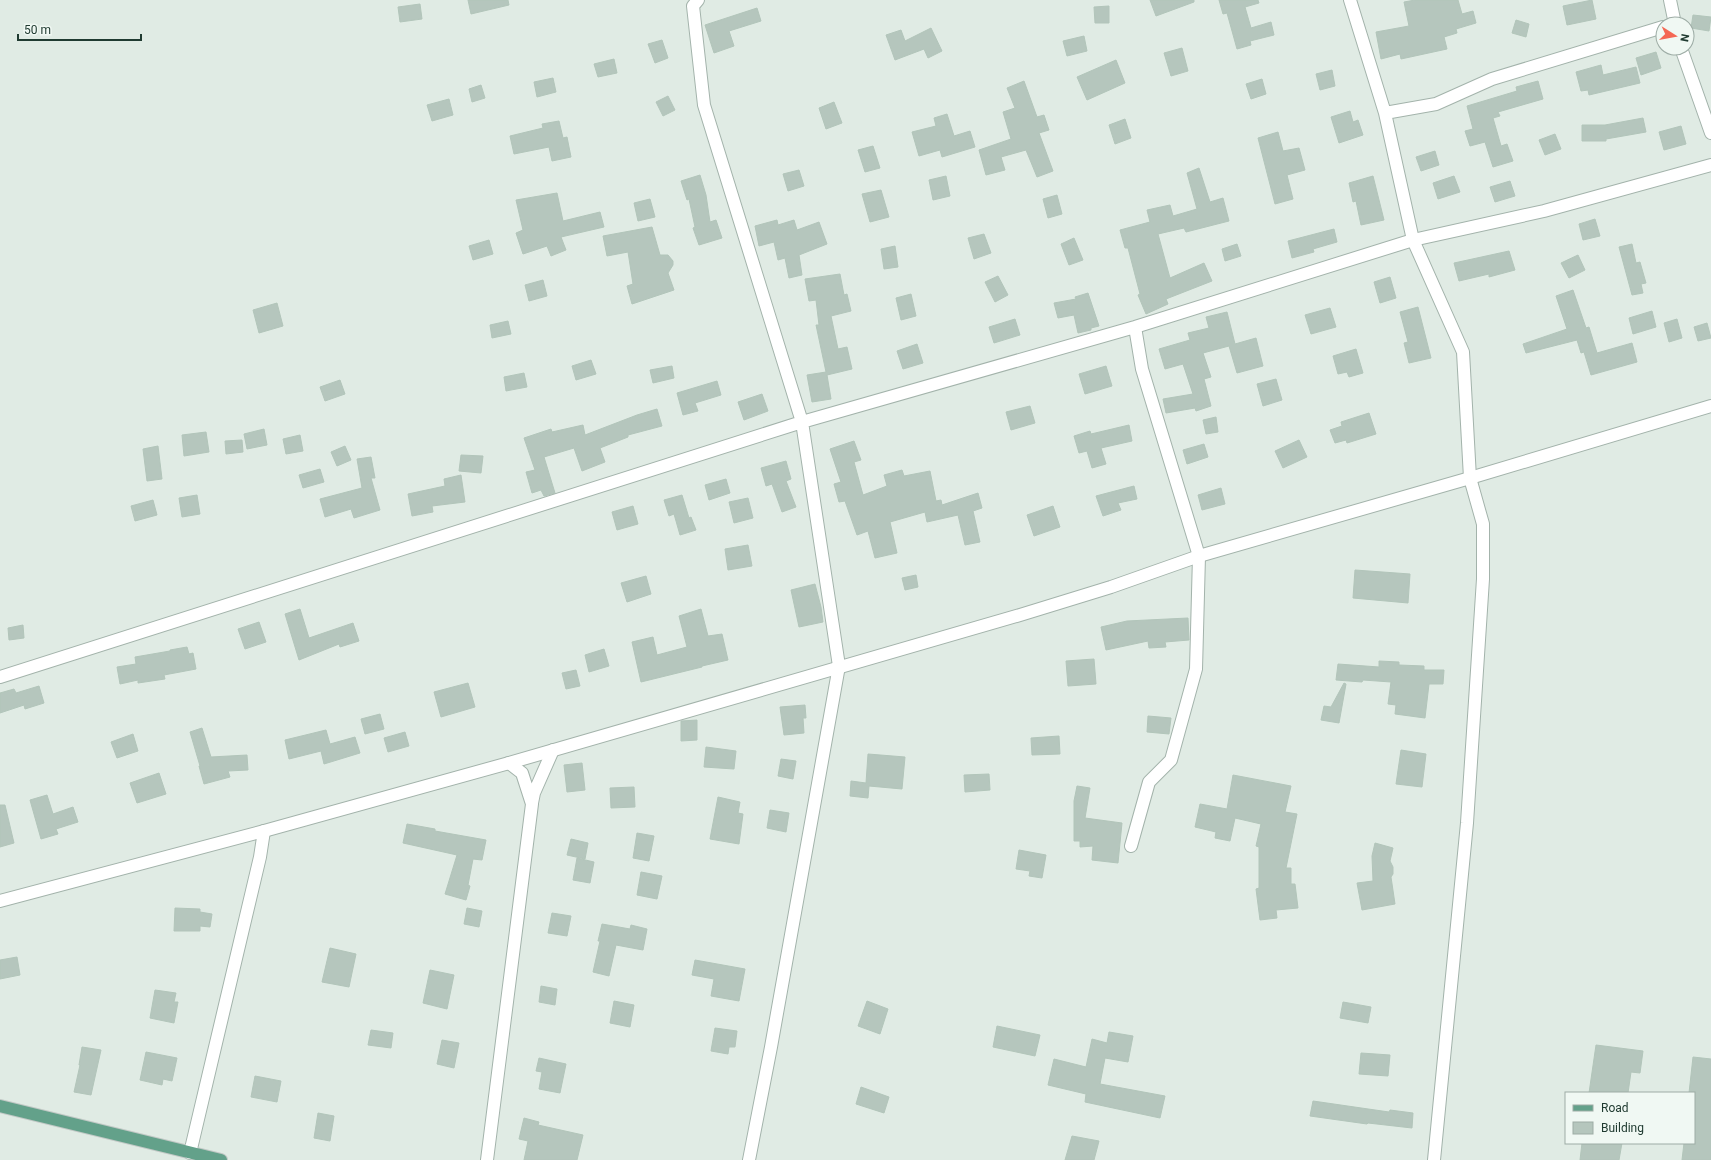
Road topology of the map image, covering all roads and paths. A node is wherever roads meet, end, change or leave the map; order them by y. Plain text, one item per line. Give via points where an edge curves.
1 (698, 0) edge
2 (1350, 0) edge
3 (1670, 0) edge
4 (1673, 16) edge
5 (1655, 29) edge
6 (1685, 56) edge
7 (1385, 112) junction
8 (1711, 133) edge
9 (1711, 165) edge
10 (1413, 240) junction
11 (1135, 327) junction
12 (1711, 406) edge
13 (802, 422) junction
14 (1470, 478) junction
15 (1199, 556) junction
16 (839, 666) junction
17 (0, 677) edge
18 (553, 750) junction
19 (509, 763) junction
20 (532, 804) junction
21 (264, 831) junction
22 (1131, 846) dead end
23 (0, 901) edge
24 (0, 1106) edge
25 (190, 1153) junction
26 (221, 1160) edge
27 (487, 1160) edge
28 (749, 1160) edge
29 (1434, 1160) edge

1 - 13 street via 692,6 704,105
2 - 7 street
3 - 4 street
5 - 7 street via 1492,79 1436,104
6 - 8 street
7 - 10 street
9 - 10 street via 1544,211
10 - 11 street
10 - 14 street via 1463,352
11 - 13 street
11 - 15 street via 1142,369
12 - 14 street
13 - 16 street
13 - 17 street
14 - 15 street
14 - 29 street via 1483,524 1483,579 1466,823
15 - 16 street via 1020,615
15 - 22 street via 1196,669 1171,760 1149,782
16 - 18 street
16 - 28 street
18 - 19 street
18 - 20 street via 534,793
19 - 20 street via 522,773
19 - 21 street
20 - 27 street
21 - 23 street
21 - 25 street
24 - 25 main road
25 - 26 main road

